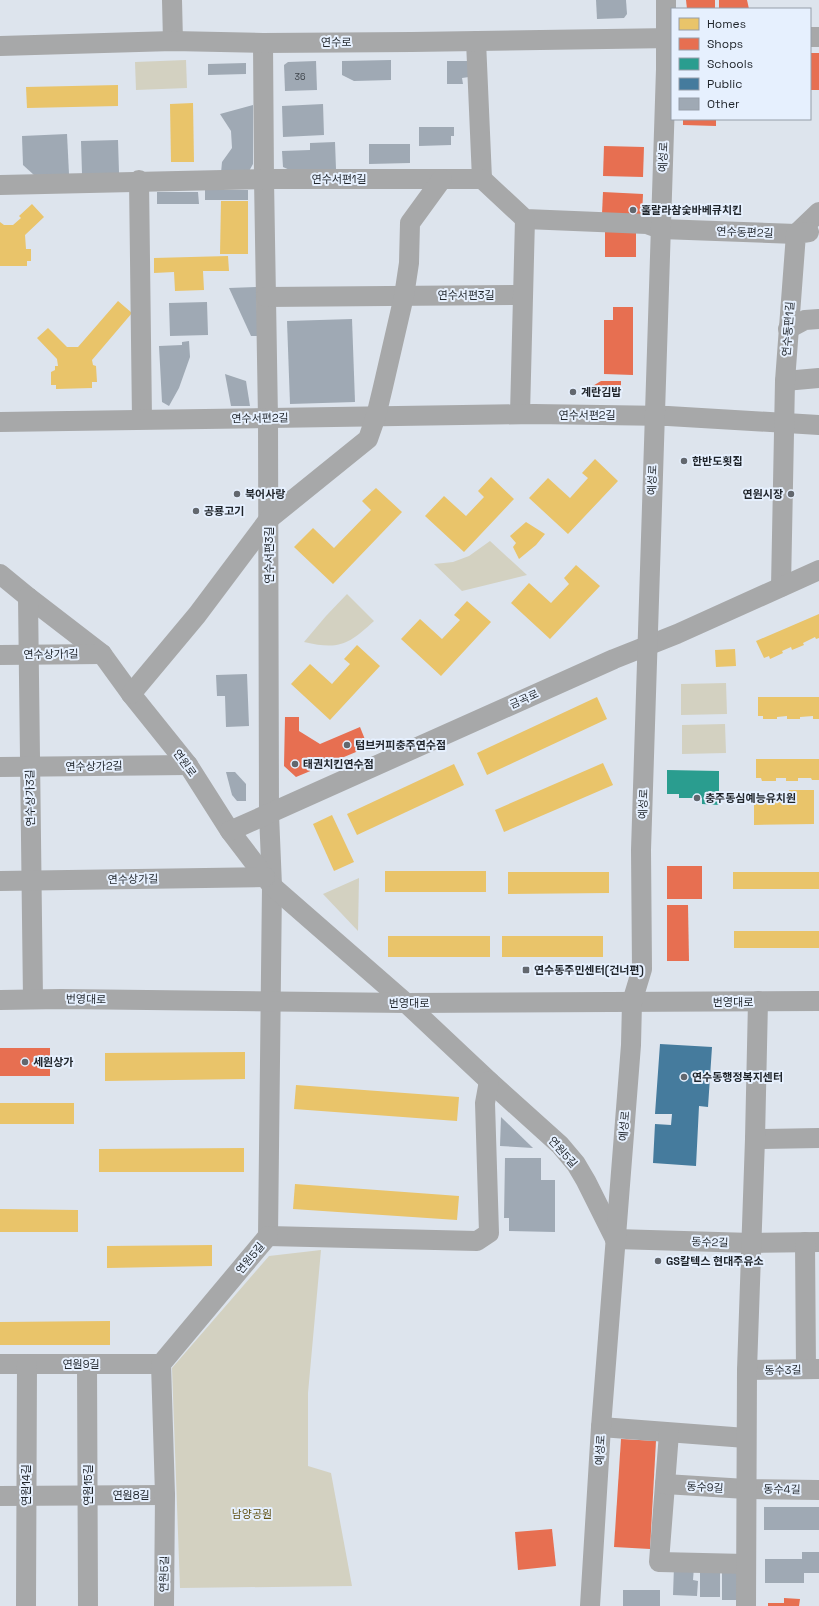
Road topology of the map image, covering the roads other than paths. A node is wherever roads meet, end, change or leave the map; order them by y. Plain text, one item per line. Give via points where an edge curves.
1 (172, 0) edge
2 (666, 0) edge
3 (670, 38) edge
4 (172, 41) junction
5 (476, 41) junction
6 (263, 43) junction
7 (0, 46) edge
8 (264, 179) junction
9 (442, 179) junction
10 (482, 179) junction
11 (139, 180) junction
12 (0, 185) edge
13 (819, 212) edge
14 (525, 219) junction
15 (661, 229) junction
16 (819, 230) edge
17 (796, 234) junction
18 (523, 295) junction
19 (404, 296) junction
20 (266, 297) junction
21 (819, 319) edge
22 (788, 329) junction
23 (819, 378) edge
24 (785, 381) junction
25 (520, 414) junction
26 (654, 415) junction
27 (376, 416) junction
28 (268, 418) junction
29 (142, 419) junction
30 (0, 422) edge
31 (783, 424) junction
32 (819, 425) edge
33 (269, 519) junction
34 (819, 570) edge
35 (0, 574) edge
36 (781, 587) junction
37 (28, 597) junction
38 (647, 647) junction
39 (28, 654) junction
40 (102, 654) junction
41 (0, 655) edge
42 (131, 694) junction
43 (188, 765) junction
44 (0, 767) edge
45 (30, 767) junction
46 (269, 814) junction
47 (230, 831) junction
48 (0, 881) edge
49 (31, 881) junction
50 (269, 882) junction
51 (33, 999) junction
52 (0, 1000) edge
53 (270, 1001) junction
54 (819, 1001) edge
55 (632, 1002) junction
56 (758, 1002) junction
57 (406, 1003) junction
58 (489, 1081) junction
59 (819, 1138) edge
60 (755, 1139) junction
61 (268, 1236) junction
62 (615, 1240) junction
63 (812, 1242) edge
64 (752, 1243) junction
65 (0, 1364) edge
66 (27, 1364) junction
67 (87, 1364) junction
68 (161, 1364) junction
69 (812, 1369) edge
70 (747, 1370) junction
71 (601, 1427) junction
72 (669, 1433) junction
73 (746, 1438) junction
74 (665, 1484) junction
75 (746, 1489) junction
76 (819, 1490) edge
77 (165, 1495) junction
78 (0, 1496) edge
79 (26, 1496) junction
80 (88, 1496) junction
81 (746, 1564) junction
82 (26, 1606) edge
83 (88, 1606) edge
84 (164, 1606) edge
85 (590, 1606) edge
86 (746, 1606) edge

1 - 4 street
2 - 3 street, 예성로
3 - 5 street, 연수로
3 - 15 street, 예성로
4 - 6 street, 연수로
4 - 7 street, 연수로
5 - 6 street, 연수로
5 - 10 street
6 - 8 street, 연수서편3길
8 - 9 street, 연수서편1길
8 - 11 street, 연수서편1길
8 - 20 street, 연수서편3길
9 - 10 street, 연수서편1길
9 - 19 street via 410,223 409,263
10 - 14 street
11 - 12 street, 연수서편1길
11 - 29 street
13 - 17 street
14 - 15 street via 647,224
14 - 18 street
15 - 17 street, 연수동편2길
15 - 26 street, 예성로
16 - 17 street, 연수동편2길
17 - 22 street, 연수동편1길
18 - 19 street, 연수서편3길
18 - 25 street
19 - 20 street, 연수서편3길
19 - 27 street
20 - 28 street, 연수서편3길
21 - 22 street via 805,320
22 - 24 street, 연수동편1길
23 - 24 street
24 - 31 street, 연수동편1길
25 - 26 street, 연수서편2길
25 - 27 street, 연수서편2길
26 - 31 street
26 - 38 street, 예성로
27 - 28 street, 연수서편2길
27 - 33 street via 368,439
28 - 29 street, 연수서편2길
28 - 33 street, 연수서편3길
29 - 30 street, 연수서편2길
31 - 32 street
31 - 36 street, 연수동편1길
33 - 42 street via 197,615
33 - 46 street, 연수서편3길
34 - 36 street, 금곡로
35 - 37 street, 연원로
36 - 38 street, 금곡로
37 - 39 street, 연수상가3길
37 - 40 street, 연원로
38 - 46 street, 금곡로 via 614,659
38 - 55 street, 예성로 via 641,850 642,969
39 - 40 street, 연수상가1길
39 - 41 street, 연수상가1길
39 - 45 street, 연수상가3길
40 - 42 street, 연원로
42 - 43 street, 연원로
43 - 45 street, 연수상가2길
43 - 47 street, 연원로
44 - 45 street, 연수상가2길
45 - 49 street, 연수상가3길
46 - 47 street, 금곡로
46 - 50 street, 연수서편3길
47 - 50 street, 연원로
48 - 49 street, 연수상가길
49 - 50 street, 연수상가길
49 - 51 street, 연수상가3길
50 - 53 street via 272,962
50 - 57 street, 연원로
51 - 52 street, 번영대로
51 - 53 street, 번영대로
53 - 57 street, 번영대로
53 - 61 street
54 - 56 street, 번영대로
55 - 56 street, 번영대로
55 - 57 street, 번영대로
55 - 62 street, 예성로 via 631,1045
56 - 60 street
57 - 58 street, 연원5길
58 - 61 street, 연원5길 via 485,1104 489,1232 477,1241
58 - 62 street, 연원5길 via 560,1145 576,1164
59 - 60 street
60 - 64 street
61 - 68 street, 연원5길
62 - 64 street, 동수2길
62 - 71 street, 예성로
63 - 64 street, 동수2길
63 - 69 street, 동수2길
64 - 70 street
65 - 66 street, 연원9길
66 - 67 street, 연원9길
66 - 79 street, 연원14길
67 - 68 street, 연원9길
67 - 80 street, 연원15길
68 - 77 street, 연원5길
69 - 70 street, 동수3길
70 - 73 street
71 - 72 street
71 - 85 street, 예성로
72 - 73 street
72 - 74 street
73 - 75 street
74 - 75 street, 동수9길
74 - 81 street via 659,1562
75 - 76 street, 동수4길
75 - 81 street
77 - 80 street, 연원8길
77 - 84 street, 연원5길
78 - 79 street, 연원8길
79 - 80 street, 연원8길
79 - 82 street, 연원14길
80 - 83 street, 연원15길
81 - 86 street

